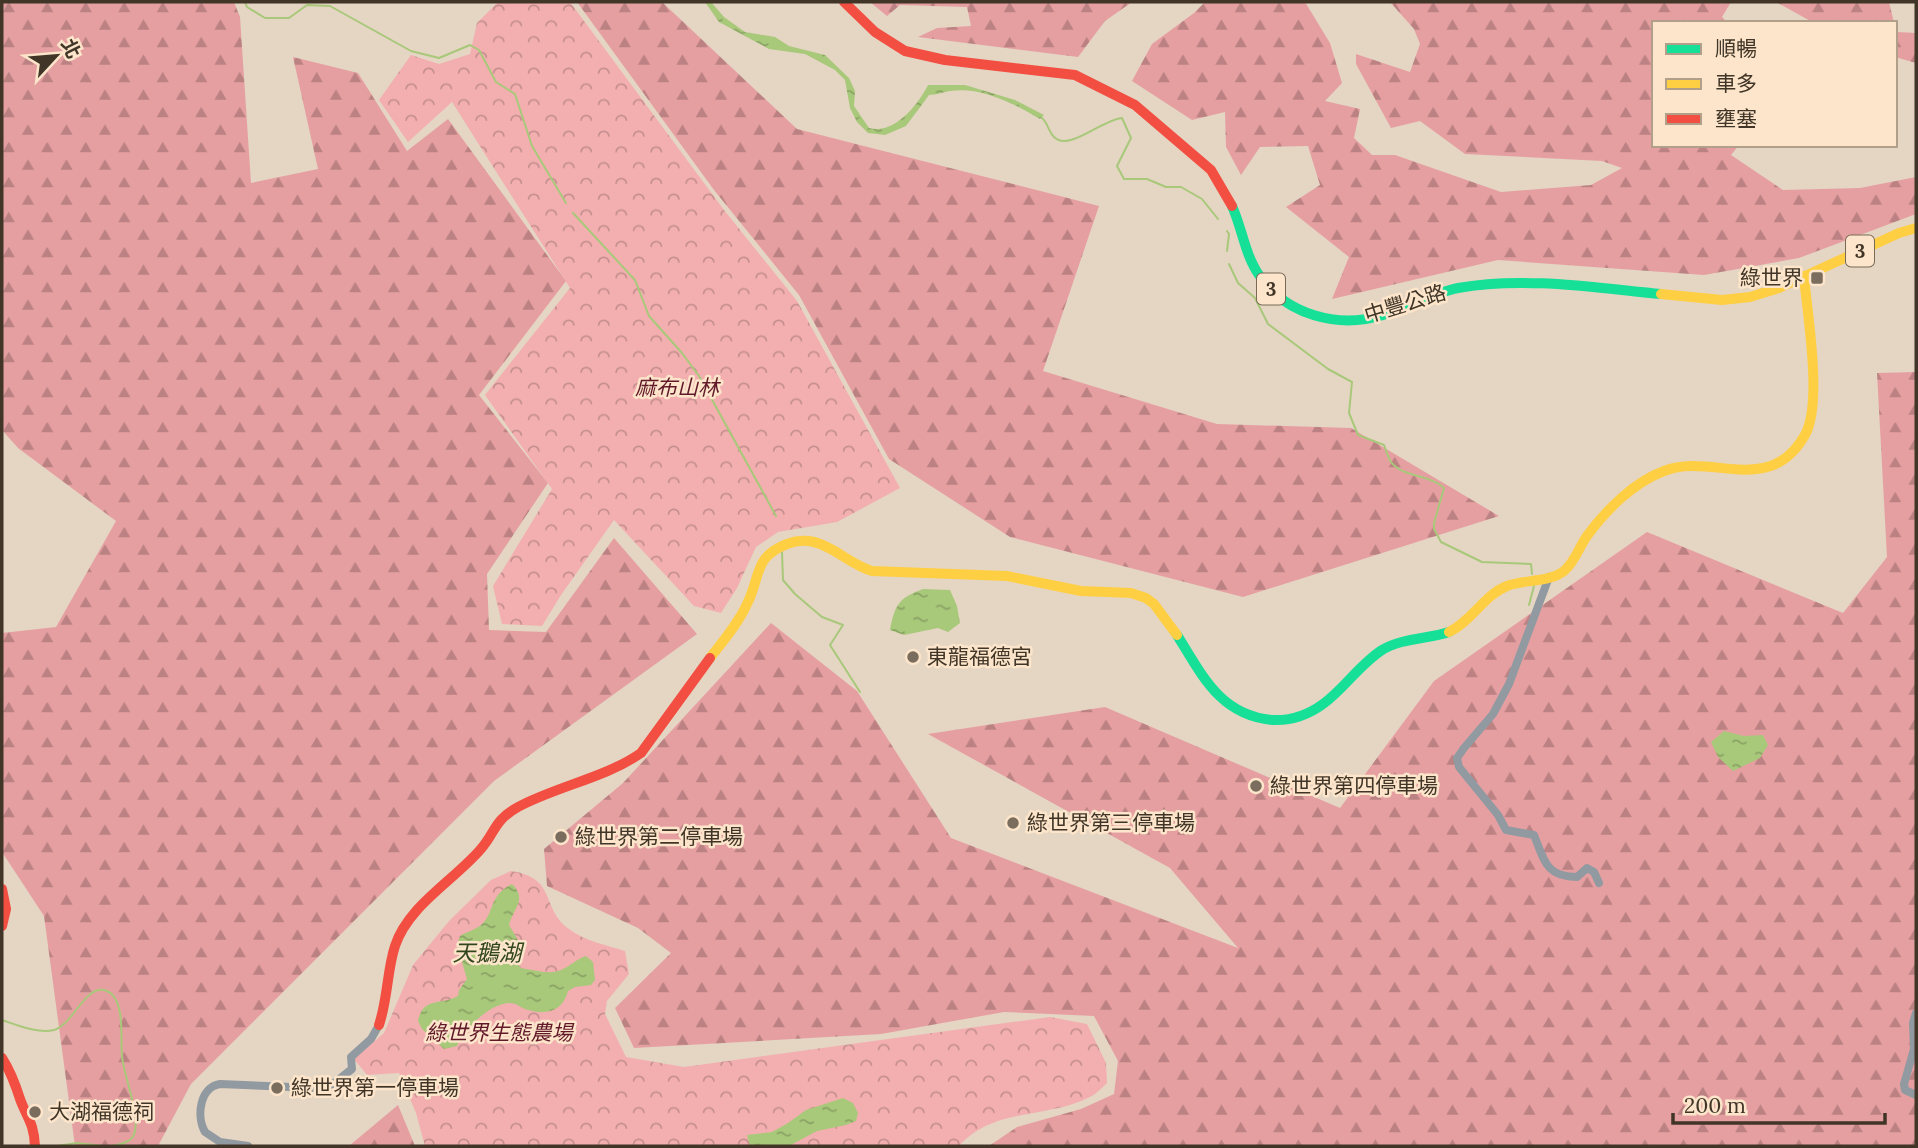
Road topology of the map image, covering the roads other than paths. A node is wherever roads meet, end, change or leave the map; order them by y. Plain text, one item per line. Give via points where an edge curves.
1 (844, 2) edge
2 (1916, 228) edge
3 (1804, 276) junction
4 (1549, 577) junction
5 (1599, 883) dead end
6 (2, 889) edge
7 (2, 926) edge
8 (1916, 1013) edge
9 (379, 1025) joint
10 (2, 1058) edge
11 (1916, 1096) edge
12 (35, 1146) edge
13 (248, 1146) edge

1 - 3 street, 中豐公路 / 3 via 875,32 905,51 1075,75 1135,105 1211,170 1233,208 1259,275 1279,298 1316,316 1343,321 1380,316 1457,288 1511,283 1722,300 1750,297
2 - 3 street, 中豐公路 / 3
3 - 4 street via 1813,399 1807,432 1793,450 1761,469 1674,467 1651,475 1589,532 1568,567
4 - 5 street via 1509,684 1493,714 1457,758 1506,830 1534,835 1548,867 1561,877 1577,877 1587,868
4 - 9 street via 1497,591 1459,627 1445,634 1385,649 1332,699 1310,713 1298,719 1266,720 1236,712 1211,689 1167,619 1145,597 1019,578 872,571 815,541 791,543 763,560 737,622 640,754 499,819 481,849 421,905 394,946
6 - 7 street via 6,909
8 - 11 street via 1914,1049 1904,1087
9 - 13 street via 351,1057 352,1069 333,1084 316,1088 220,1084 207,1089 201,1116 205,1132 220,1142
10 - 12 street via 34,1127

